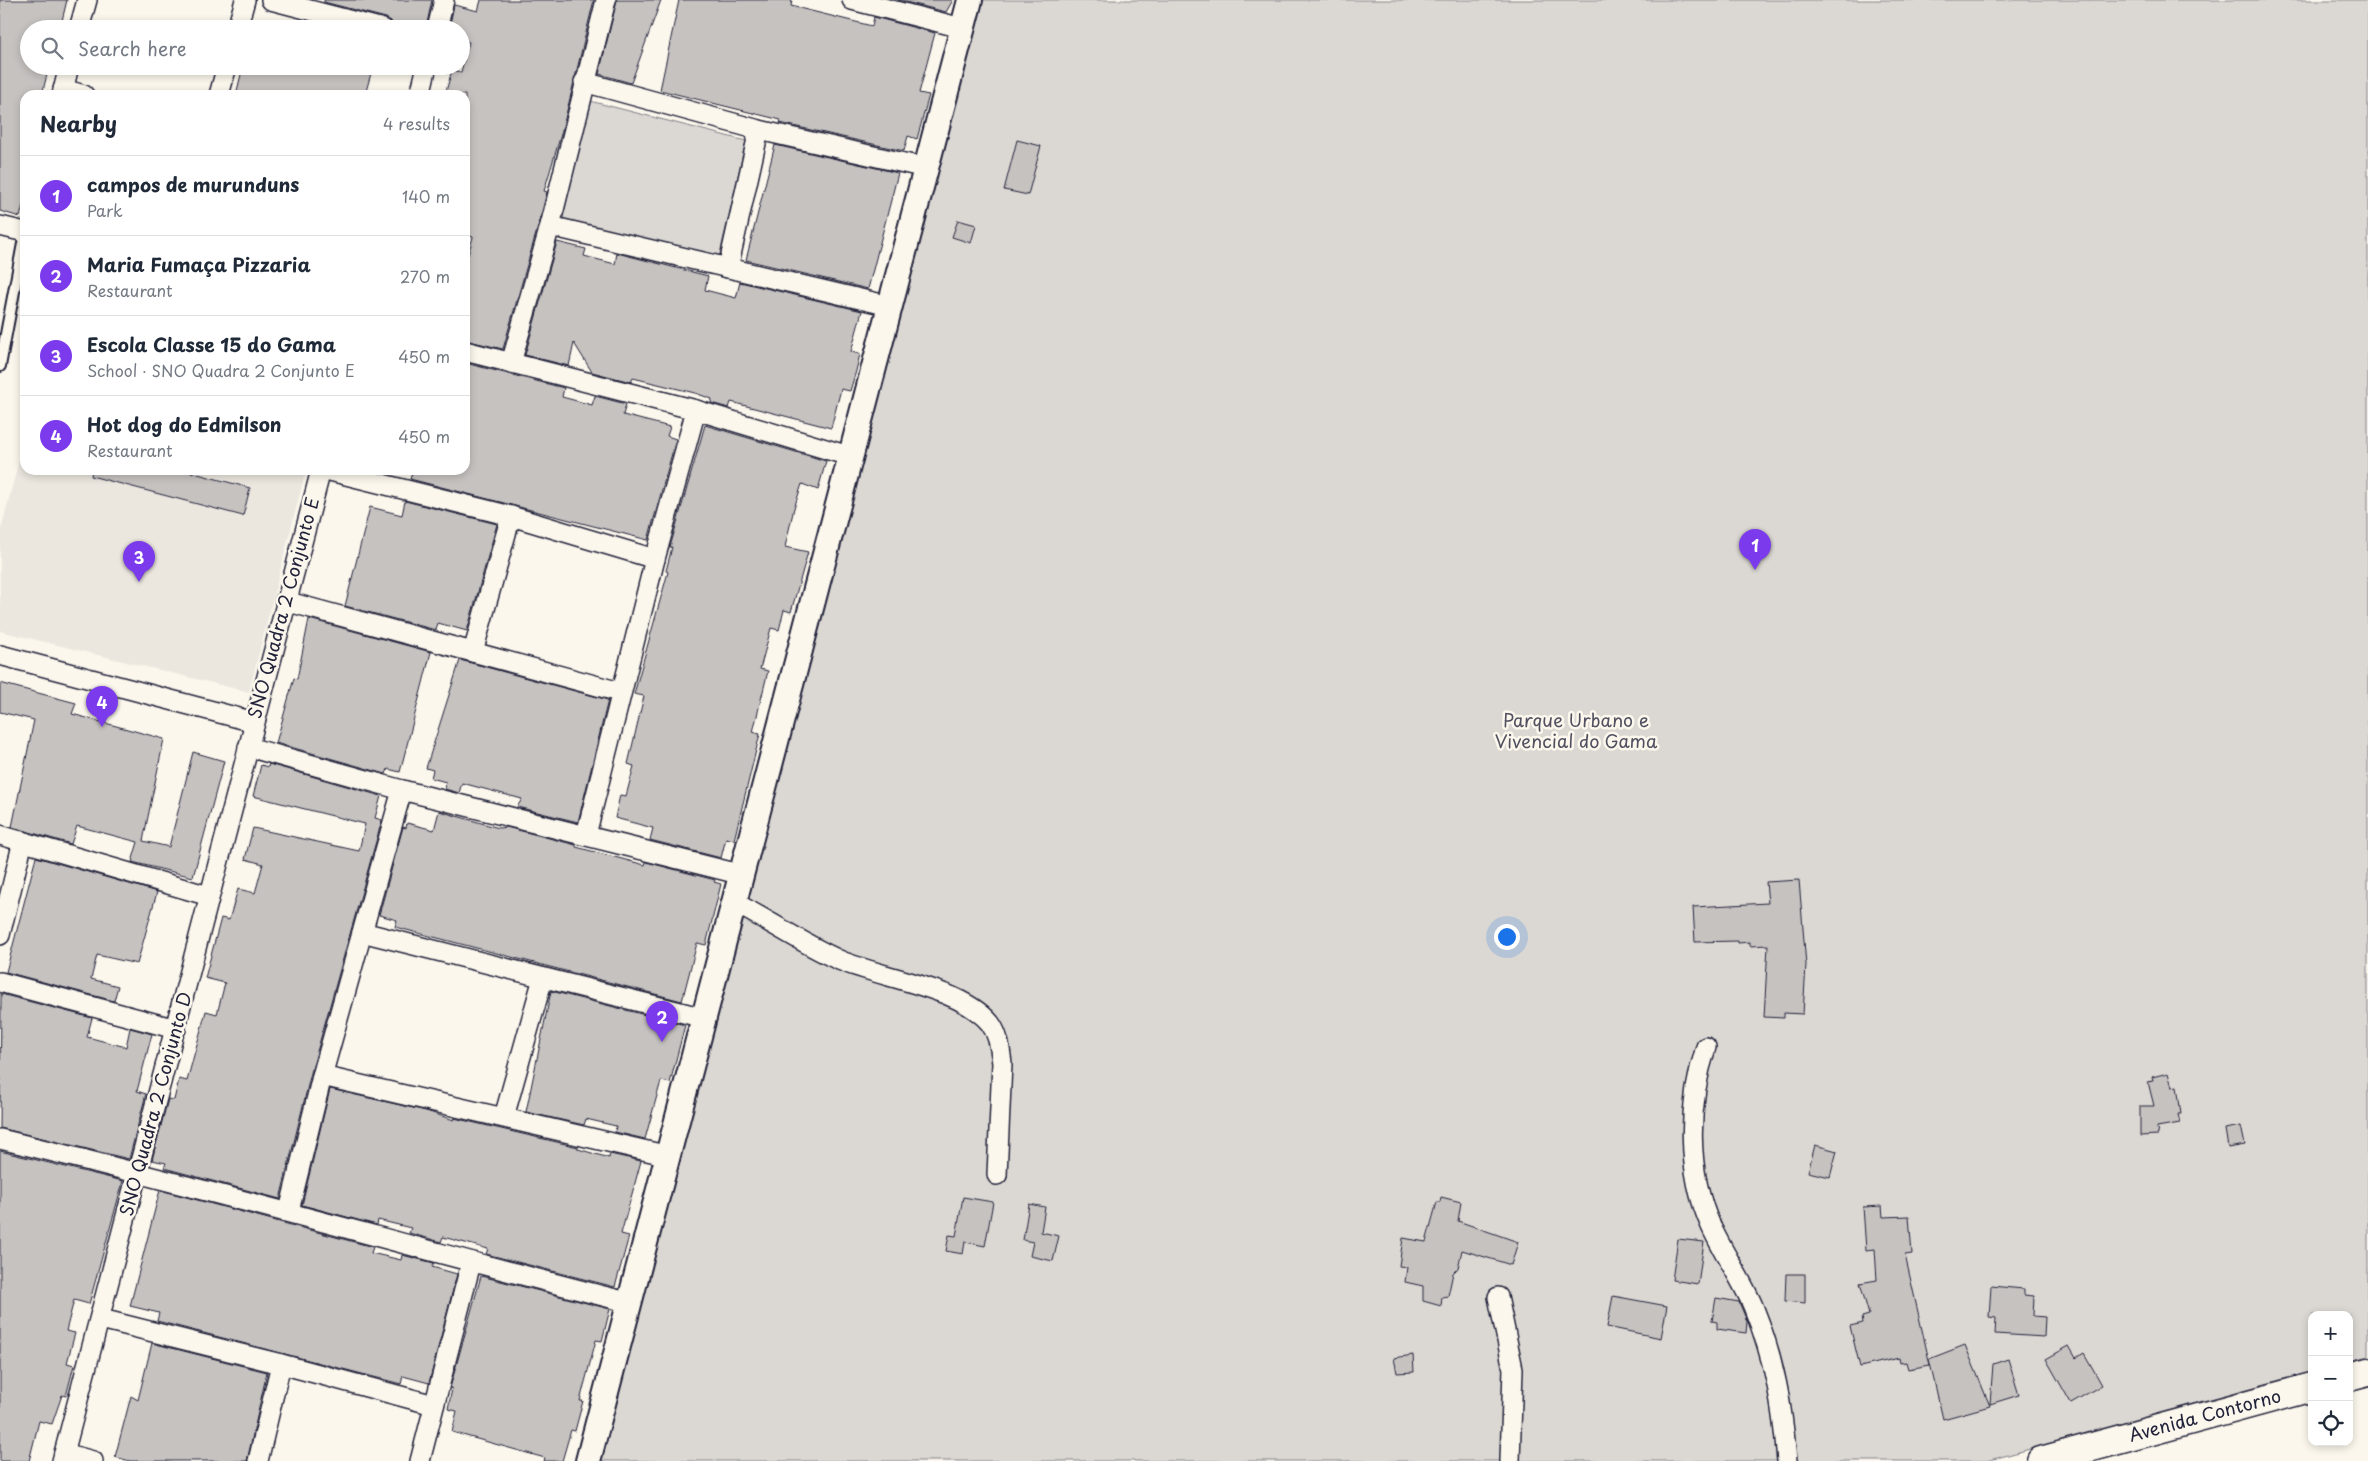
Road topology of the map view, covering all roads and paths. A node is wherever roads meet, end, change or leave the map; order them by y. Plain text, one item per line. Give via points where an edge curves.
1 (87, 0) edge
2 (245, 0) edge
3 (271, 0) edge
4 (444, 0) edge
5 (606, 0) edge
6 (852, 0) edge
7 (970, 0) edge
8 (81, 20) edge
9 (239, 20) edge
10 (348, 20) edge
11 (439, 20) edge
12 (962, 28) junction
13 (67, 75) edge
14 (225, 75) edge
15 (426, 75) edge
16 (584, 82) junction
17 (63, 90) edge
18 (220, 90) edge
19 (421, 90) edge
20 (759, 130) junction
21 (926, 168) junction
22 (0, 226) edge
23 (550, 226) junction
24 (20, 232) edge
25 (20, 260) edge
26 (728, 268) junction
27 (890, 306) junction
28 (470, 352) edge
29 (511, 363) junction
30 (0, 366) edge
31 (696, 410) junction
32 (849, 456) junction
33 (320, 475) edge
34 (346, 475) edge
35 (511, 516) junction
36 (655, 559) junction
37 (285, 601) junction
38 (472, 652) junction
39 (0, 655) edge
40 (620, 692) junction
41 (254, 722) junction
42 (248, 747) junction
43 (402, 790) junction
44 (0, 835) edge
45 (586, 835) junction
46 (22, 841) junction
47 (743, 875) junction
48 (209, 896) junction
49 (735, 903) junction
50 (362, 932) junction
51 (0, 935) edge
52 (543, 978) junction
53 (0, 982) edge
54 (704, 1018) junction
55 (176, 1029) junction
56 (1706, 1048) dead end
57 (322, 1076) junction
58 (504, 1118) junction
59 (0, 1139) edge
60 (669, 1156) junction
61 (139, 1172) junction
62 (997, 1175) dead end
63 (289, 1212) junction
64 (472, 1263) junction
65 (1498, 1297) dead end
66 (631, 1303) junction
67 (101, 1319) junction
68 (282, 1364) junction
69 (2368, 1372) edge
70 (2353, 1376) edge
71 (2308, 1388) edge
72 (434, 1405) junction
73 (63, 1457) edge
74 (92, 1461) edge
75 (258, 1461) edge
76 (420, 1461) edge
77 (588, 1461) edge
78 (1510, 1461) edge
79 (1787, 1461) edge
80 (2041, 1461) edge

1 - 8 street
2 - 9 street
3 - 10 street
4 - 11 street
5 - 16 street
6 - 12 street
7 - 12 street
12 - 21 street
13 - 17 street
14 - 18 street
15 - 19 street
16 - 20 street
16 - 23 street
20 - 21 street
20 - 26 street
21 - 27 street
22 - 24 street
23 - 26 street
23 - 29 street
25 - 30 lane
26 - 27 street
27 - 32 street
28 - 29 street
29 - 31 street
31 - 32 street
31 - 36 street
32 - 47 street
33 - 37 street, SNO Quadra 2 Conjunto E
34 - 35 street
35 - 36 street
35 - 38 street
36 - 40 street
37 - 38 street
37 - 41 street, SNO Quadra 2 Conjunto E
38 - 40 street
39 - 41 street
40 - 45 street
41 - 42 street, SNO Quadra 2 Conjunto E
42 - 43 street
42 - 48 street, SNO Quadra 2 Conjunto D
43 - 45 street
43 - 50 street
44 - 46 street
45 - 47 street
46 - 48 street
46 - 51 street
47 - 49 street
48 - 55 street, SNO Quadra 2 Conjunto D
49 - 54 street
49 - 62 street via 837,959 955,1000 990,1023 1000,1045 1002,1063
50 - 52 street
50 - 57 street
52 - 54 street
52 - 58 street
53 - 55 street
54 - 60 street
55 - 61 street, SNO Quadra 2 Conjunto D
56 - 79 street via 1698,1071 1692,1115 1698,1184 1710,1224 1752,1305 1774,1365
57 - 58 street
57 - 63 street
58 - 60 street
59 - 61 street
60 - 66 street
61 - 63 street
61 - 67 street, SNO Quadra 2 Conjunto D
63 - 64 street
64 - 66 street
64 - 72 street
65 - 78 street via 1514,1369
66 - 77 street
67 - 68 street
67 - 73 street, SNO Quadra 2 Conjunto D
68 - 72 street
68 - 75 street
69 - 70 main road
71 - 80 main road, Avenida Contorno
72 - 76 street
73 - 74 street

